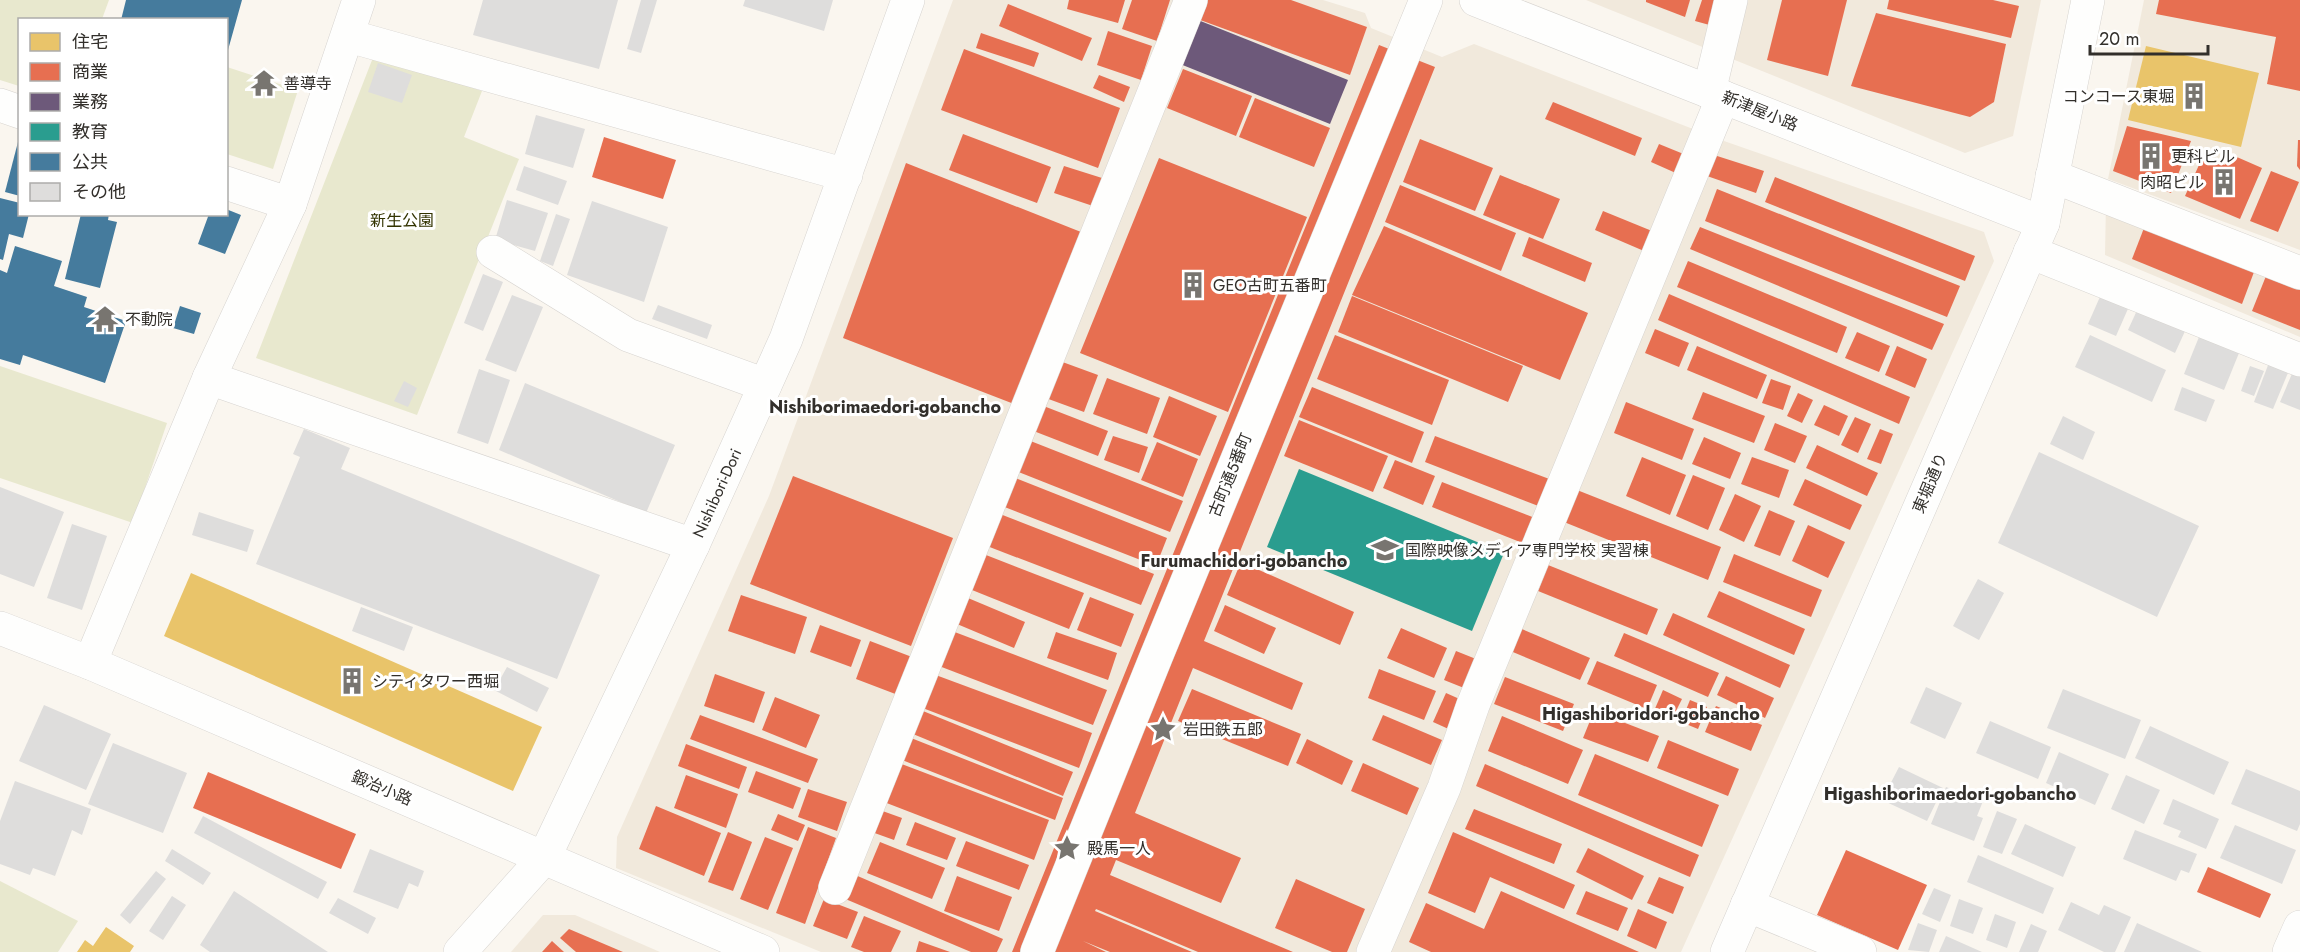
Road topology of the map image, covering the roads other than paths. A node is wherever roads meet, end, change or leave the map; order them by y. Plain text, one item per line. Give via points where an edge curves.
1 (359, 0) edge
2 (908, 0) edge
3 (1191, 0) edge
4 (1426, 0) edge
5 (1476, 0) edge
6 (1731, 0) edge
7 (2088, 0) edge
8 (348, 36) junction
9 (1716, 94) junction
10 (0, 105) edge
11 (18, 111) edge
12 (846, 175) junction
13 (2052, 176) junction
14 (228, 184) edge
15 (290, 204) junction
16 (2037, 237) junction
17 (492, 252) dead end
18 (2300, 273) edge
19 (2300, 360) edge
20 (209, 378) junction
21 (765, 385) junction
22 (693, 545) junction
23 (0, 628) edge
24 (90, 663) junction
25 (544, 858) junction
26 (835, 888) dead end
27 (1747, 905) junction
28 (2300, 927) edge
29 (460, 952) edge
30 (763, 952) edge
31 (1037, 952) edge
32 (1373, 952) edge
33 (1727, 952) edge
34 (1860, 952) edge
35 (2289, 952) edge

1 - 8 street
2 - 12 street, Nishibori-Dori
3 - 26 street
4 - 31 street, 古町通5番町
5 - 9 street, 新津屋小路
6 - 9 street
7 - 13 street, 東堀通り
8 - 12 street
8 - 15 street
9 - 16 street, 新津屋小路
9 - 32 street via 1473,705 1444,788
10 - 11 street
12 - 21 street, Nishibori-Dori via 786,339
13 - 16 street, 東堀通り
13 - 18 street
14 - 15 street
15 - 20 street
16 - 19 street, 新津屋小路
16 - 27 street, 東堀通り
17 - 21 street via 628,335
20 - 22 street
20 - 24 street
21 - 22 street, Nishibori-Dori
22 - 25 street, Nishibori-Dori
23 - 24 street, 鍛冶小路
24 - 25 street, 鍛冶小路
25 - 29 street, Nishibori-Dori
25 - 30 street, 鍛冶小路
27 - 33 street, 東堀通り
27 - 34 street
28 - 35 street

